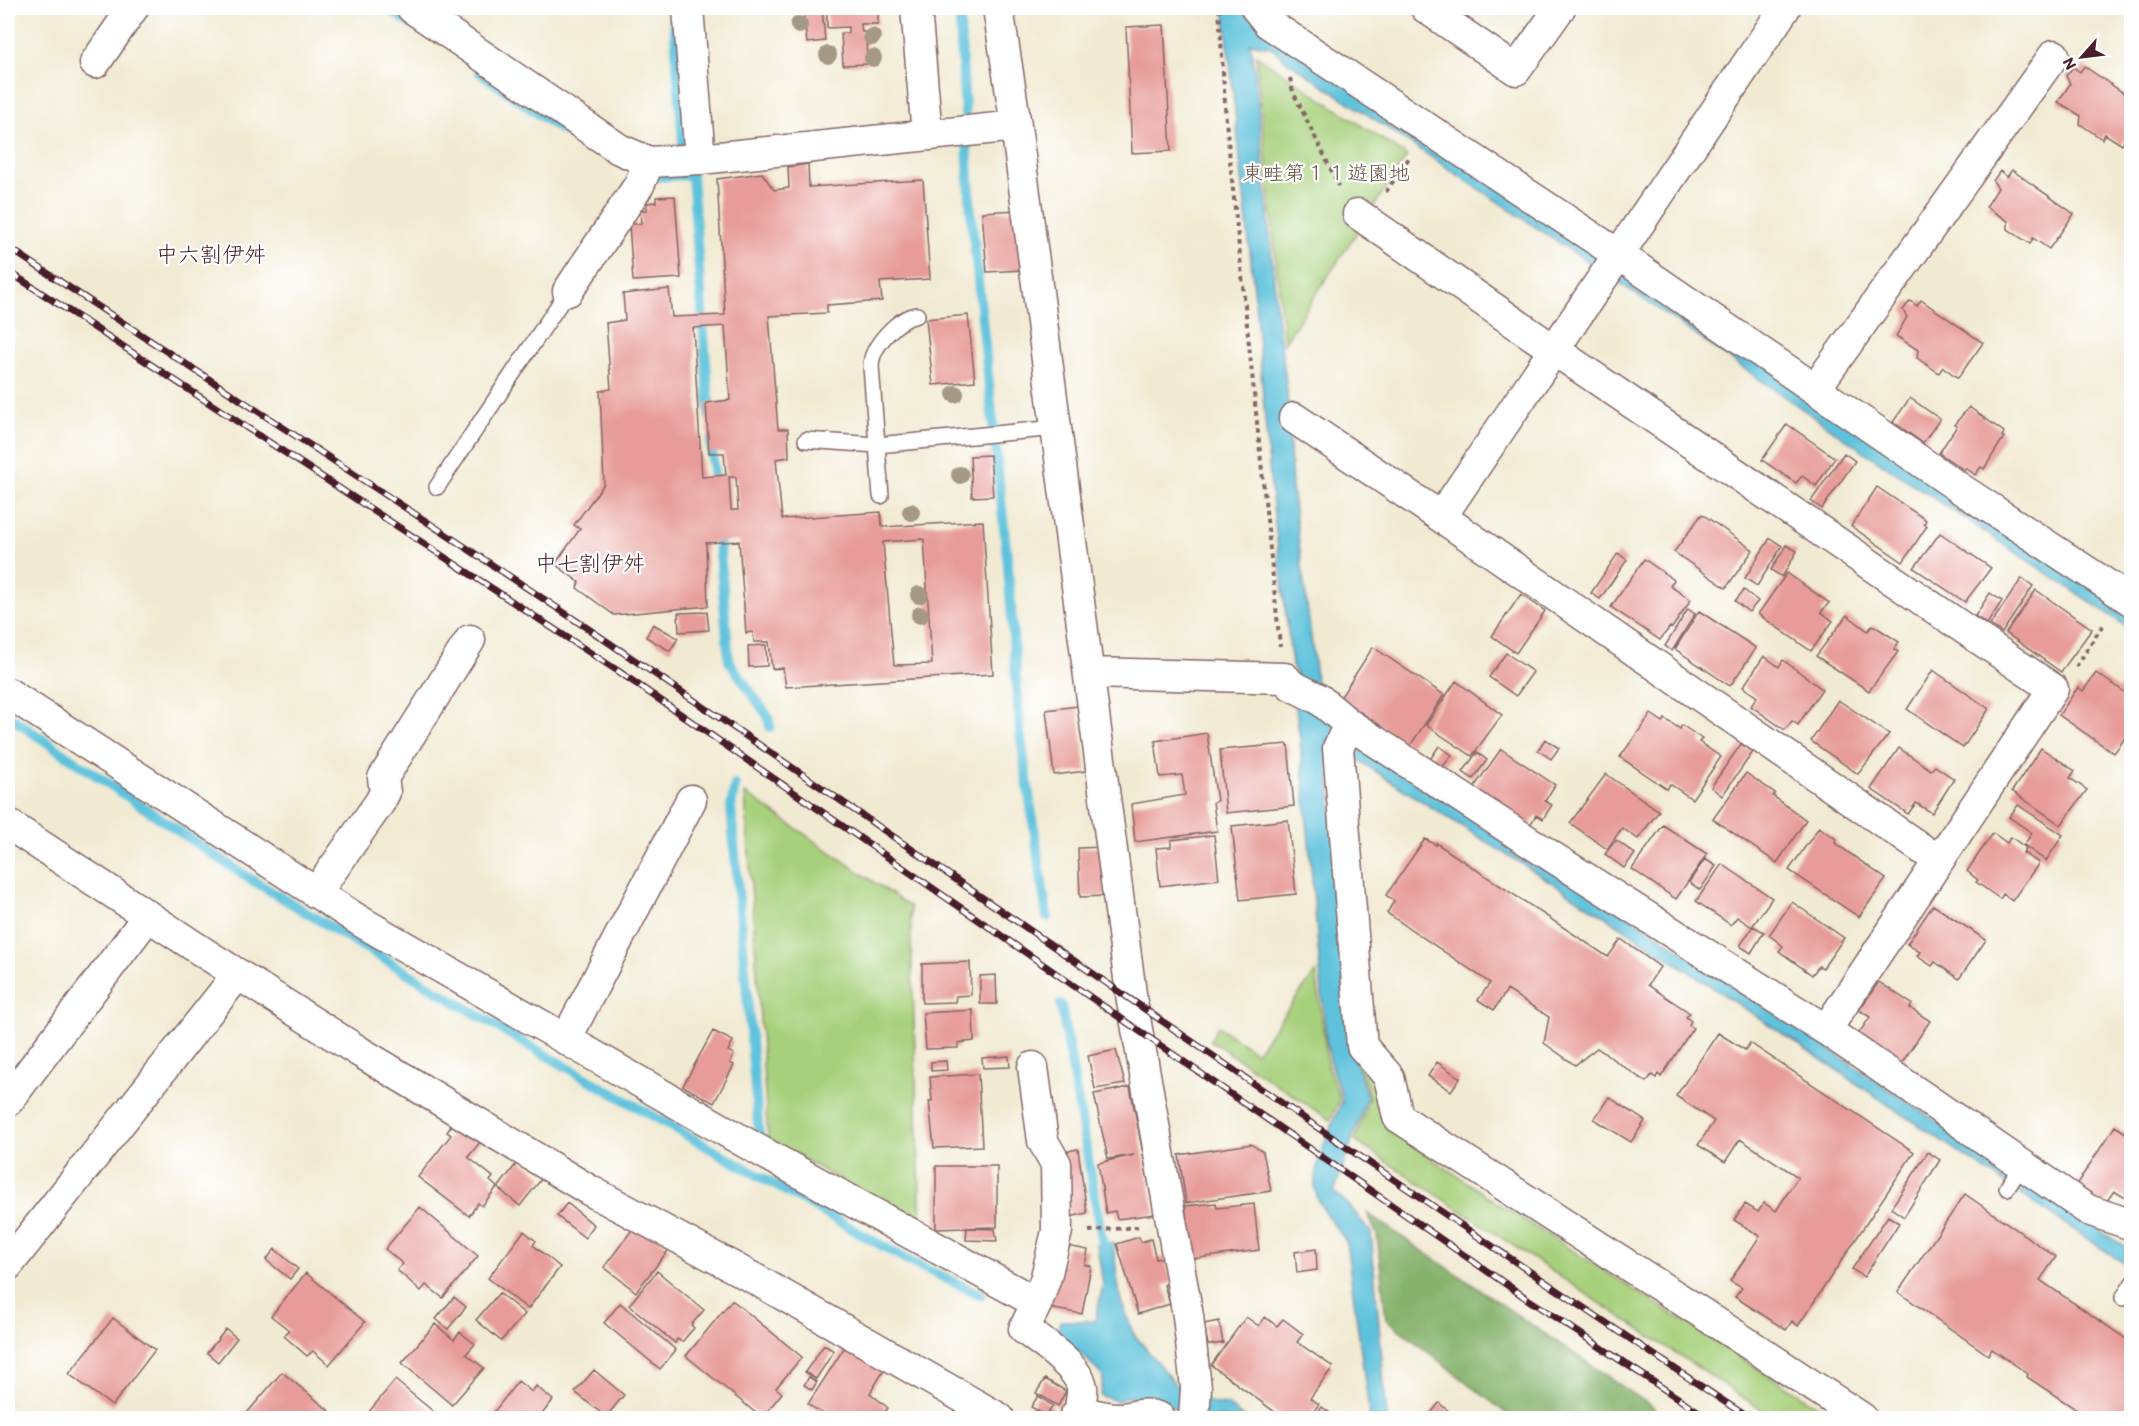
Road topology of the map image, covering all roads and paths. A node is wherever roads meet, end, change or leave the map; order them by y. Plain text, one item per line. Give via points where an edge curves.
1 (133, 8) edge
2 (412, 8) edge
3 (688, 8) edge
4 (915, 8) edge
5 (998, 8) edge
6 (1219, 8) edge
7 (1256, 8) edge
8 (1426, 8) edge
9 (1560, 8) edge
10 (1785, 8) edge
11 (2054, 55) dead end
12 (95, 63) dead end
13 (1288, 70) dead end
14 (1016, 126) junction
15 (927, 135) junction
16 (1412, 153) dead end
17 (667, 165) junction
18 (1363, 217) junction
19 (1612, 264) junction
20 (568, 291) joint
21 (917, 315) dead end
22 (1554, 350) junction
23 (1815, 389) junction
24 (1294, 418) dead end
25 (1056, 428) junction
26 (806, 440) dead end
27 (877, 445) junction
28 (437, 487) dead end
29 (881, 496) dead end
30 (1441, 517) junction
31 (2132, 601) edge
32 (2105, 621) dead end
33 (470, 640) dead end
34 (1090, 673) junction
35 (1288, 681) junction
36 (2053, 689) junction
37 (8, 693) edge
38 (1345, 733) junction
39 (691, 800) dead end
40 (8, 824) edge
41 (1938, 860) junction
42 (316, 893) junction
43 (148, 916) junction
44 (238, 974) junction
45 (1826, 1030) junction
46 (566, 1039) junction
47 (1033, 1067) dead end
48 (8, 1101) edge
49 (2132, 1226) edge
50 (1085, 1231) dead end
51 (1108, 1231) dead end
52 (8, 1265) edge
53 (2132, 1284) edge
54 (2123, 1298) dead end
55 (1037, 1303) junction
56 (1194, 1408) edge
57 (1090, 1415) edge
58 (999, 1419) edge
59 (1160, 1419) edge
60 (1862, 1419) edge

1 - 12 street
2 - 17 street via 619,149
3 - 17 street
4 - 15 street
5 - 14 street
6 - 35 path via 1226,121 1277,627
7 - 19 street via 1268,23
8 - 9 street via 1516,70
10 - 19 street
11 - 23 street
13 - 18 path via 1293,92 1314,137 1341,189
14 - 15 street
14 - 25 street
15 - 17 street
16 - 18 path
17 - 20 street
18 - 22 street
19 - 22 street
19 - 23 street
20 - 28 lane
21 - 27 lane via 897,326 872,356
22 - 30 street
22 - 36 street
23 - 31 street
24 - 30 street
25 - 27 lane
25 - 34 street
26 - 27 lane
27 - 29 lane
30 - 41 street
32 - 36 path via 2067,682
33 - 42 street via 383,778 385,792 380,802
34 - 35 street
34 - 56 street via 1134,1010 1188,1316
35 - 38 street via 1319,699
36 - 41 street
37 - 42 street
38 - 45 street via 1551,856
38 - 60 street via 1362,1046 1389,1077 1398,1117
39 - 46 street
40 - 43 street
41 - 45 street
42 - 46 street
43 - 44 street
43 - 48 street
44 - 52 street
44 - 58 street via 589,1190 755,1279
45 - 49 street via 2017,1174 2088,1210
46 - 55 street
47 - 55 street via 1043,1141 1056,1164 1057,1231
50 - 51 path
53 - 54 lane
55 - 57 street via 1024,1329 1077,1375
57 - 59 street via 1137,1414

